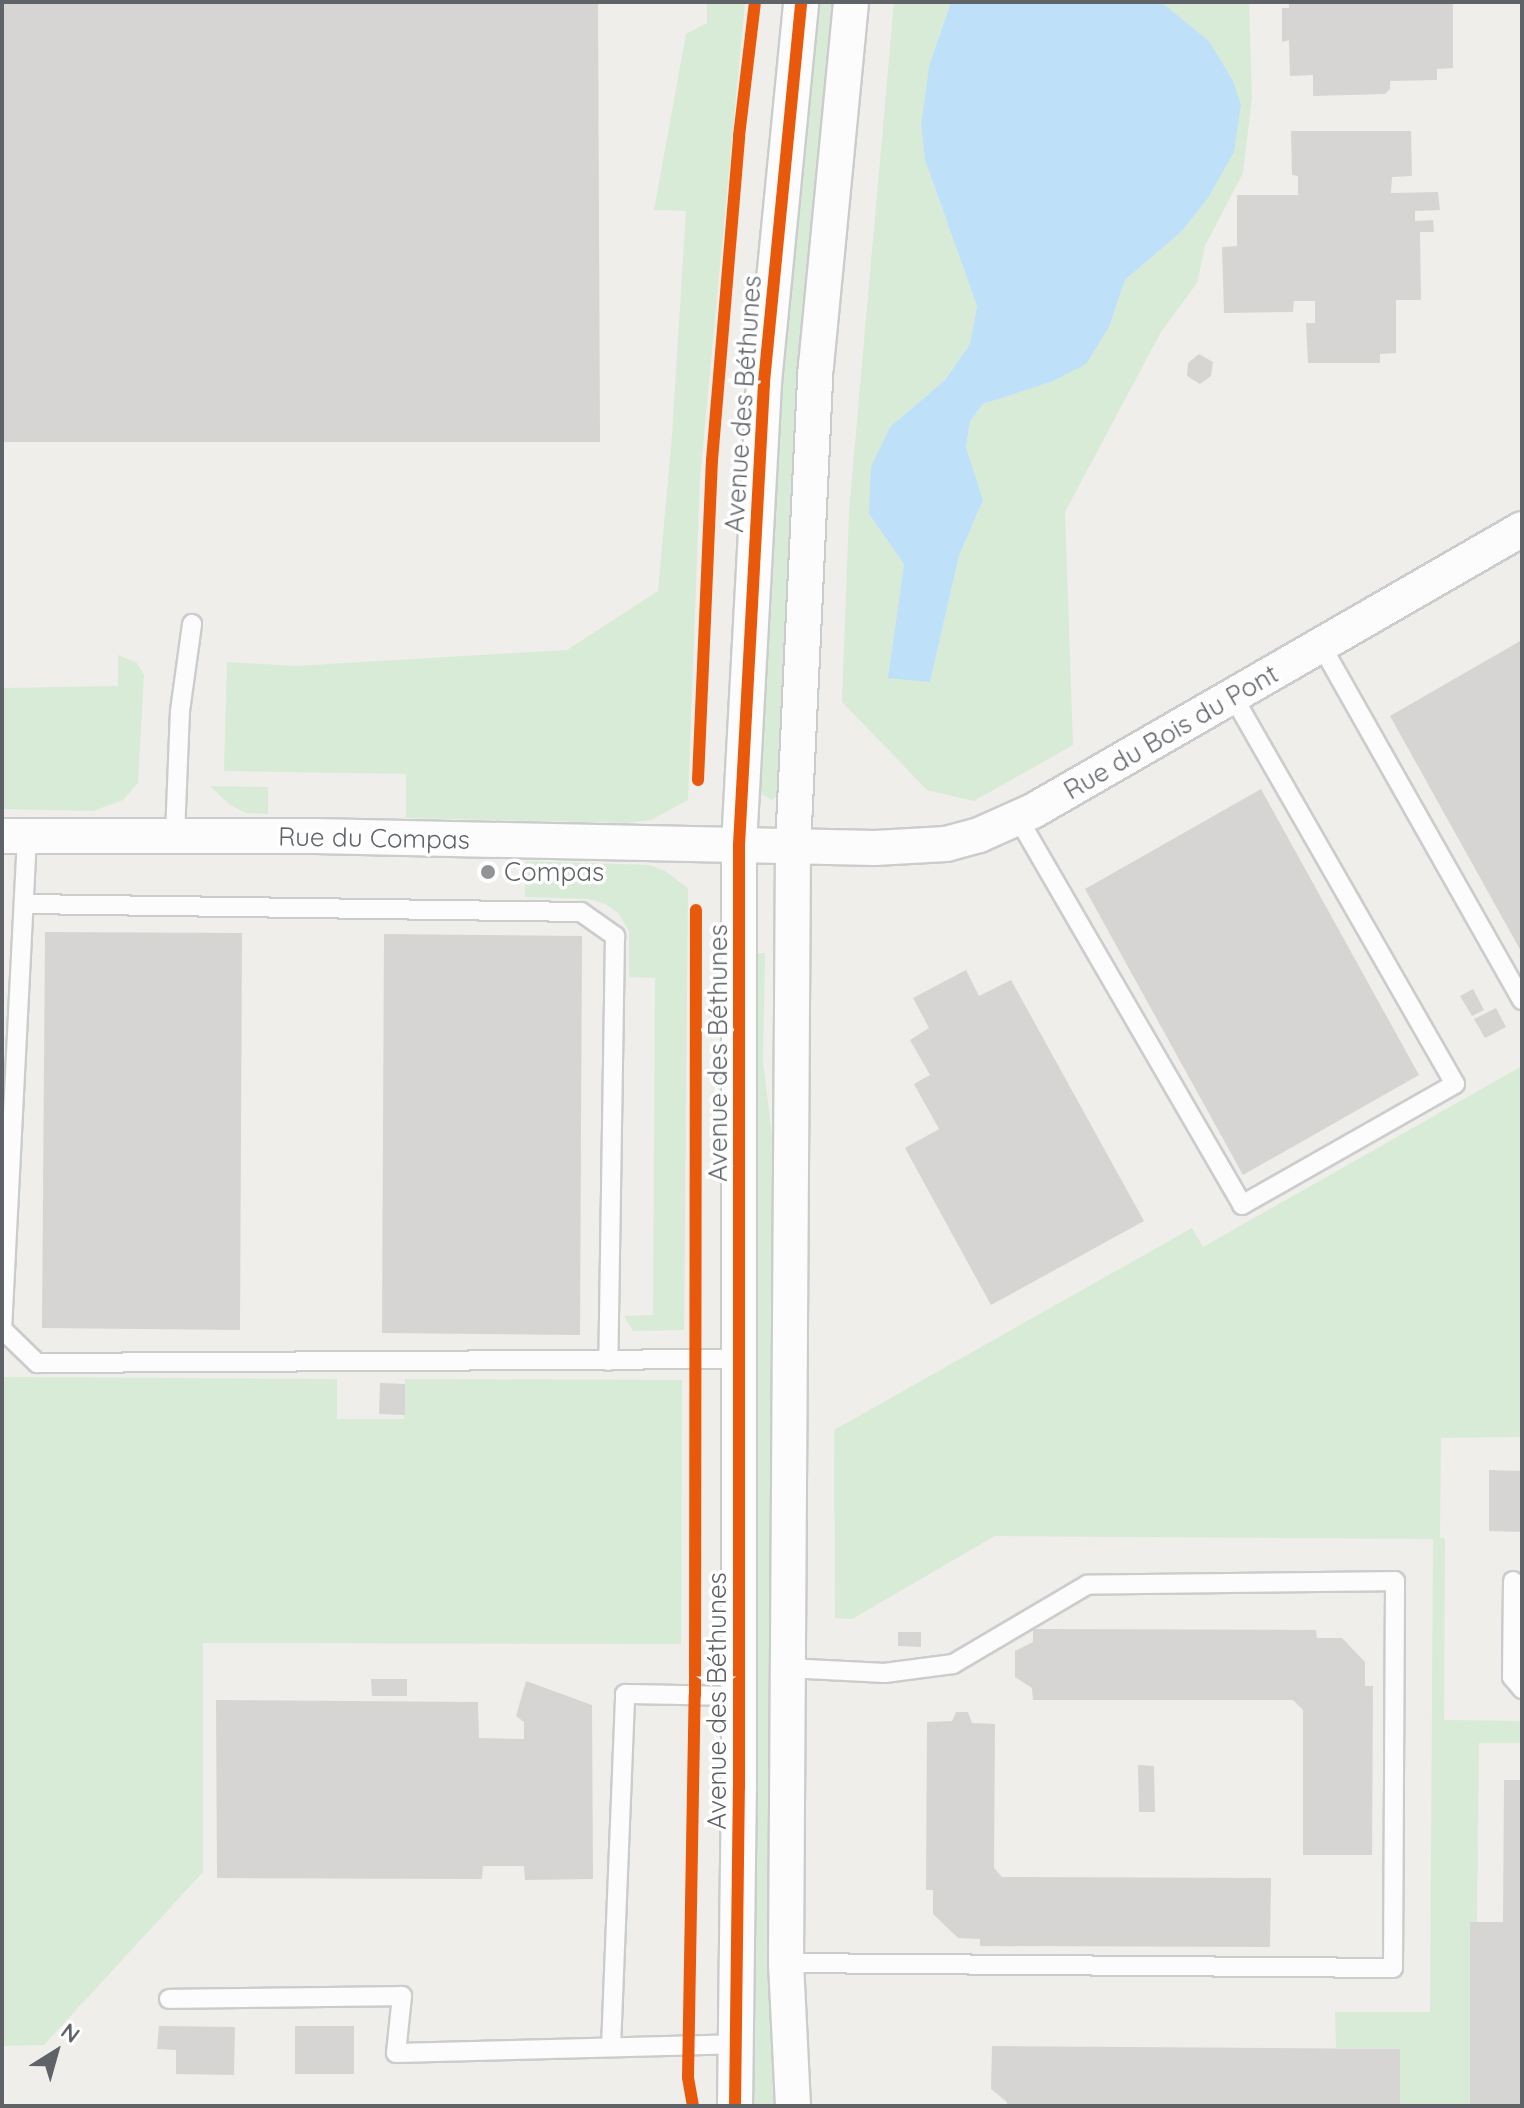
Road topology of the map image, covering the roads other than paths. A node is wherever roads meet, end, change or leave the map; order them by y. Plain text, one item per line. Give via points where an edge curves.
1 (801, 2) edge
2 (851, 2) edge
3 (1522, 529) edge
4 (192, 624) dead end
5 (1321, 645) junction
6 (1233, 696) junction
7 (1018, 818) junction
8 (175, 835) junction
9 (15, 836) edge
10 (739, 845) junction
11 (793, 847) junction
12 (24, 904) junction
13 (1522, 1000) edge
14 (740, 1359) junction
15 (608, 1361) junction
16 (1513, 1581) dead end
17 (787, 1668) junction
18 (1522, 1689) edge
19 (738, 1696) junction
20 (786, 1963) junction
21 (169, 1999) dead end
22 (735, 2044) junction
23 (611, 2047) junction
24 (735, 2106) edge
25 (793, 2106) edge

1 - 10 street, Avenue des Béthunes via 764,382
2 - 11 street via 816,366
3 - 5 street, Rue du Bois du Pont
4 - 8 lane via 180,711
5 - 6 street, Rue du Bois du Pont
5 - 13 lane
6 - 7 street, Rue du Bois du Pont
6 - 7 lane via 1455,1084 1242,1205
7 - 11 street, Rue du Bois du Pont via 946,844
8 - 9 street, Rue du Compas
8 - 10 street, Rue du Compas
9 - 12 lane
10 - 11 street, Rue du Compas
10 - 14 street, Avenue des Béthunes
11 - 17 street
12 - 15 lane via 581,912 615,936
12 - 15 lane via 2,1329 37,1363
14 - 15 lane
14 - 19 street, Avenue des Béthunes
16 - 18 lane via 1512,1677
17 - 20 street
17 - 20 lane via 885,1673 953,1664 1087,1585 1395,1581 1393,1968
19 - 22 street, Avenue des Béthunes
19 - 23 lane via 625,1694
20 - 25 street
21 - 23 lane via 402,1996 396,2053
22 - 23 lane
22 - 24 street, Avenue des Béthunes

